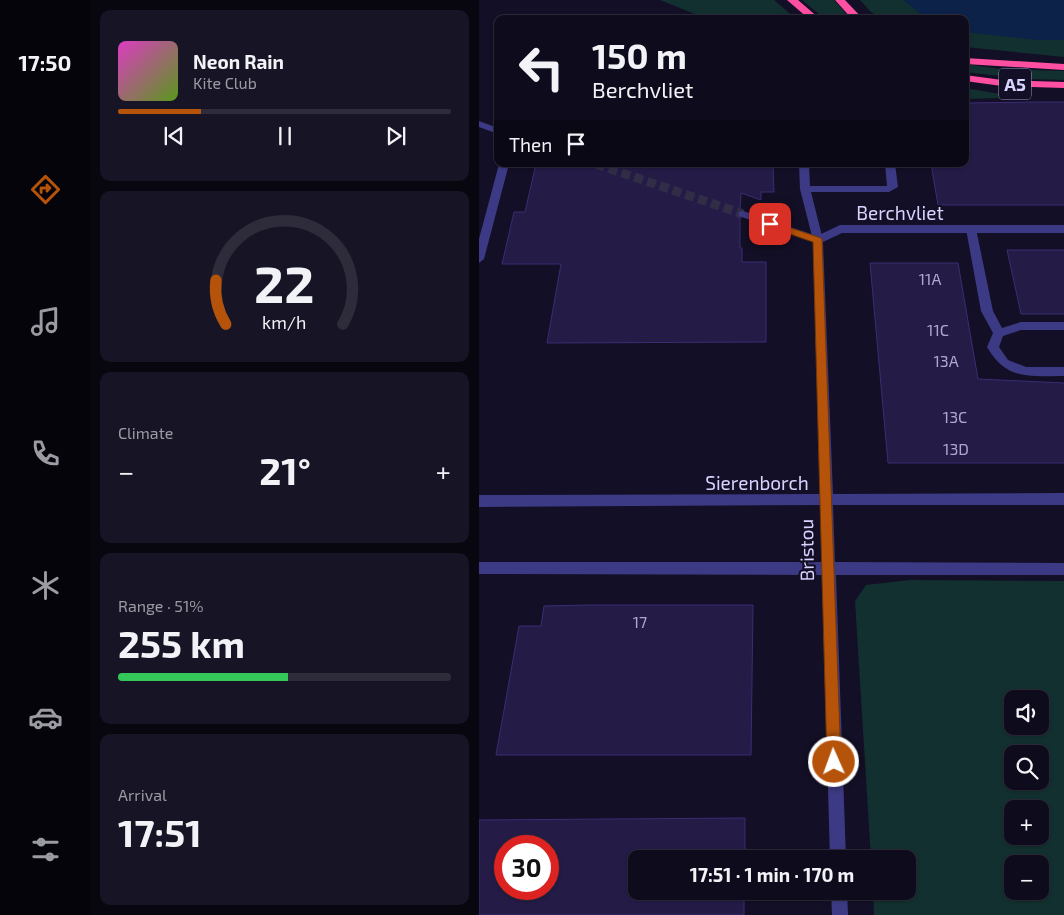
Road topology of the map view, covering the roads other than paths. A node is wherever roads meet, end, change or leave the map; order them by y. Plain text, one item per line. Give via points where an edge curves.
1 (792, 0) edge
2 (840, 0) edge
3 (810, 15) edge
4 (854, 15) edge
5 (969, 61) edge
6 (1064, 67) edge
7 (969, 79) edge
8 (1064, 85) edge
9 (479, 124) edge
10 (494, 129) edge
11 (503, 167) edge
12 (804, 167) edge
13 (890, 167) edge
14 (805, 189) junction
15 (743, 214) tunnel mouth
16 (971, 229) junction
17 (1064, 229) edge
18 (818, 240) junction
19 (479, 259) edge
20 (1064, 326) edge
21 (999, 333) junction
22 (1064, 372) edge
23 (1064, 499) edge
24 (479, 501) edge
25 (826, 501) junction
26 (479, 568) edge
27 (1064, 568) edge
28 (827, 569) junction
29 (838, 850) edge
30 (839, 900) edge
31 (840, 915) edge

1 - 3 highway
2 - 4 highway
5 - 6 highway, A5
7 - 8 highway, A5
9 - 10 street
11 - 19 street
12 - 14 street, Bristou
13 - 14 street via 893,187 889,189
14 - 18 street, Bristou
15 - 18 street
16 - 17 street, Berchvliet
16 - 18 street, Berchvliet via 840,229
16 - 21 street via 987,311
18 - 25 street, Bristou
20 - 21 street via 1021,326
21 - 22 street via 993,347 1004,363 1025,372
23 - 25 street, Sierenborch
24 - 25 street, Sierenborch
25 - 28 street, Bristou
26 - 28 street
27 - 28 street
28 - 29 street, Bristou
30 - 31 street

